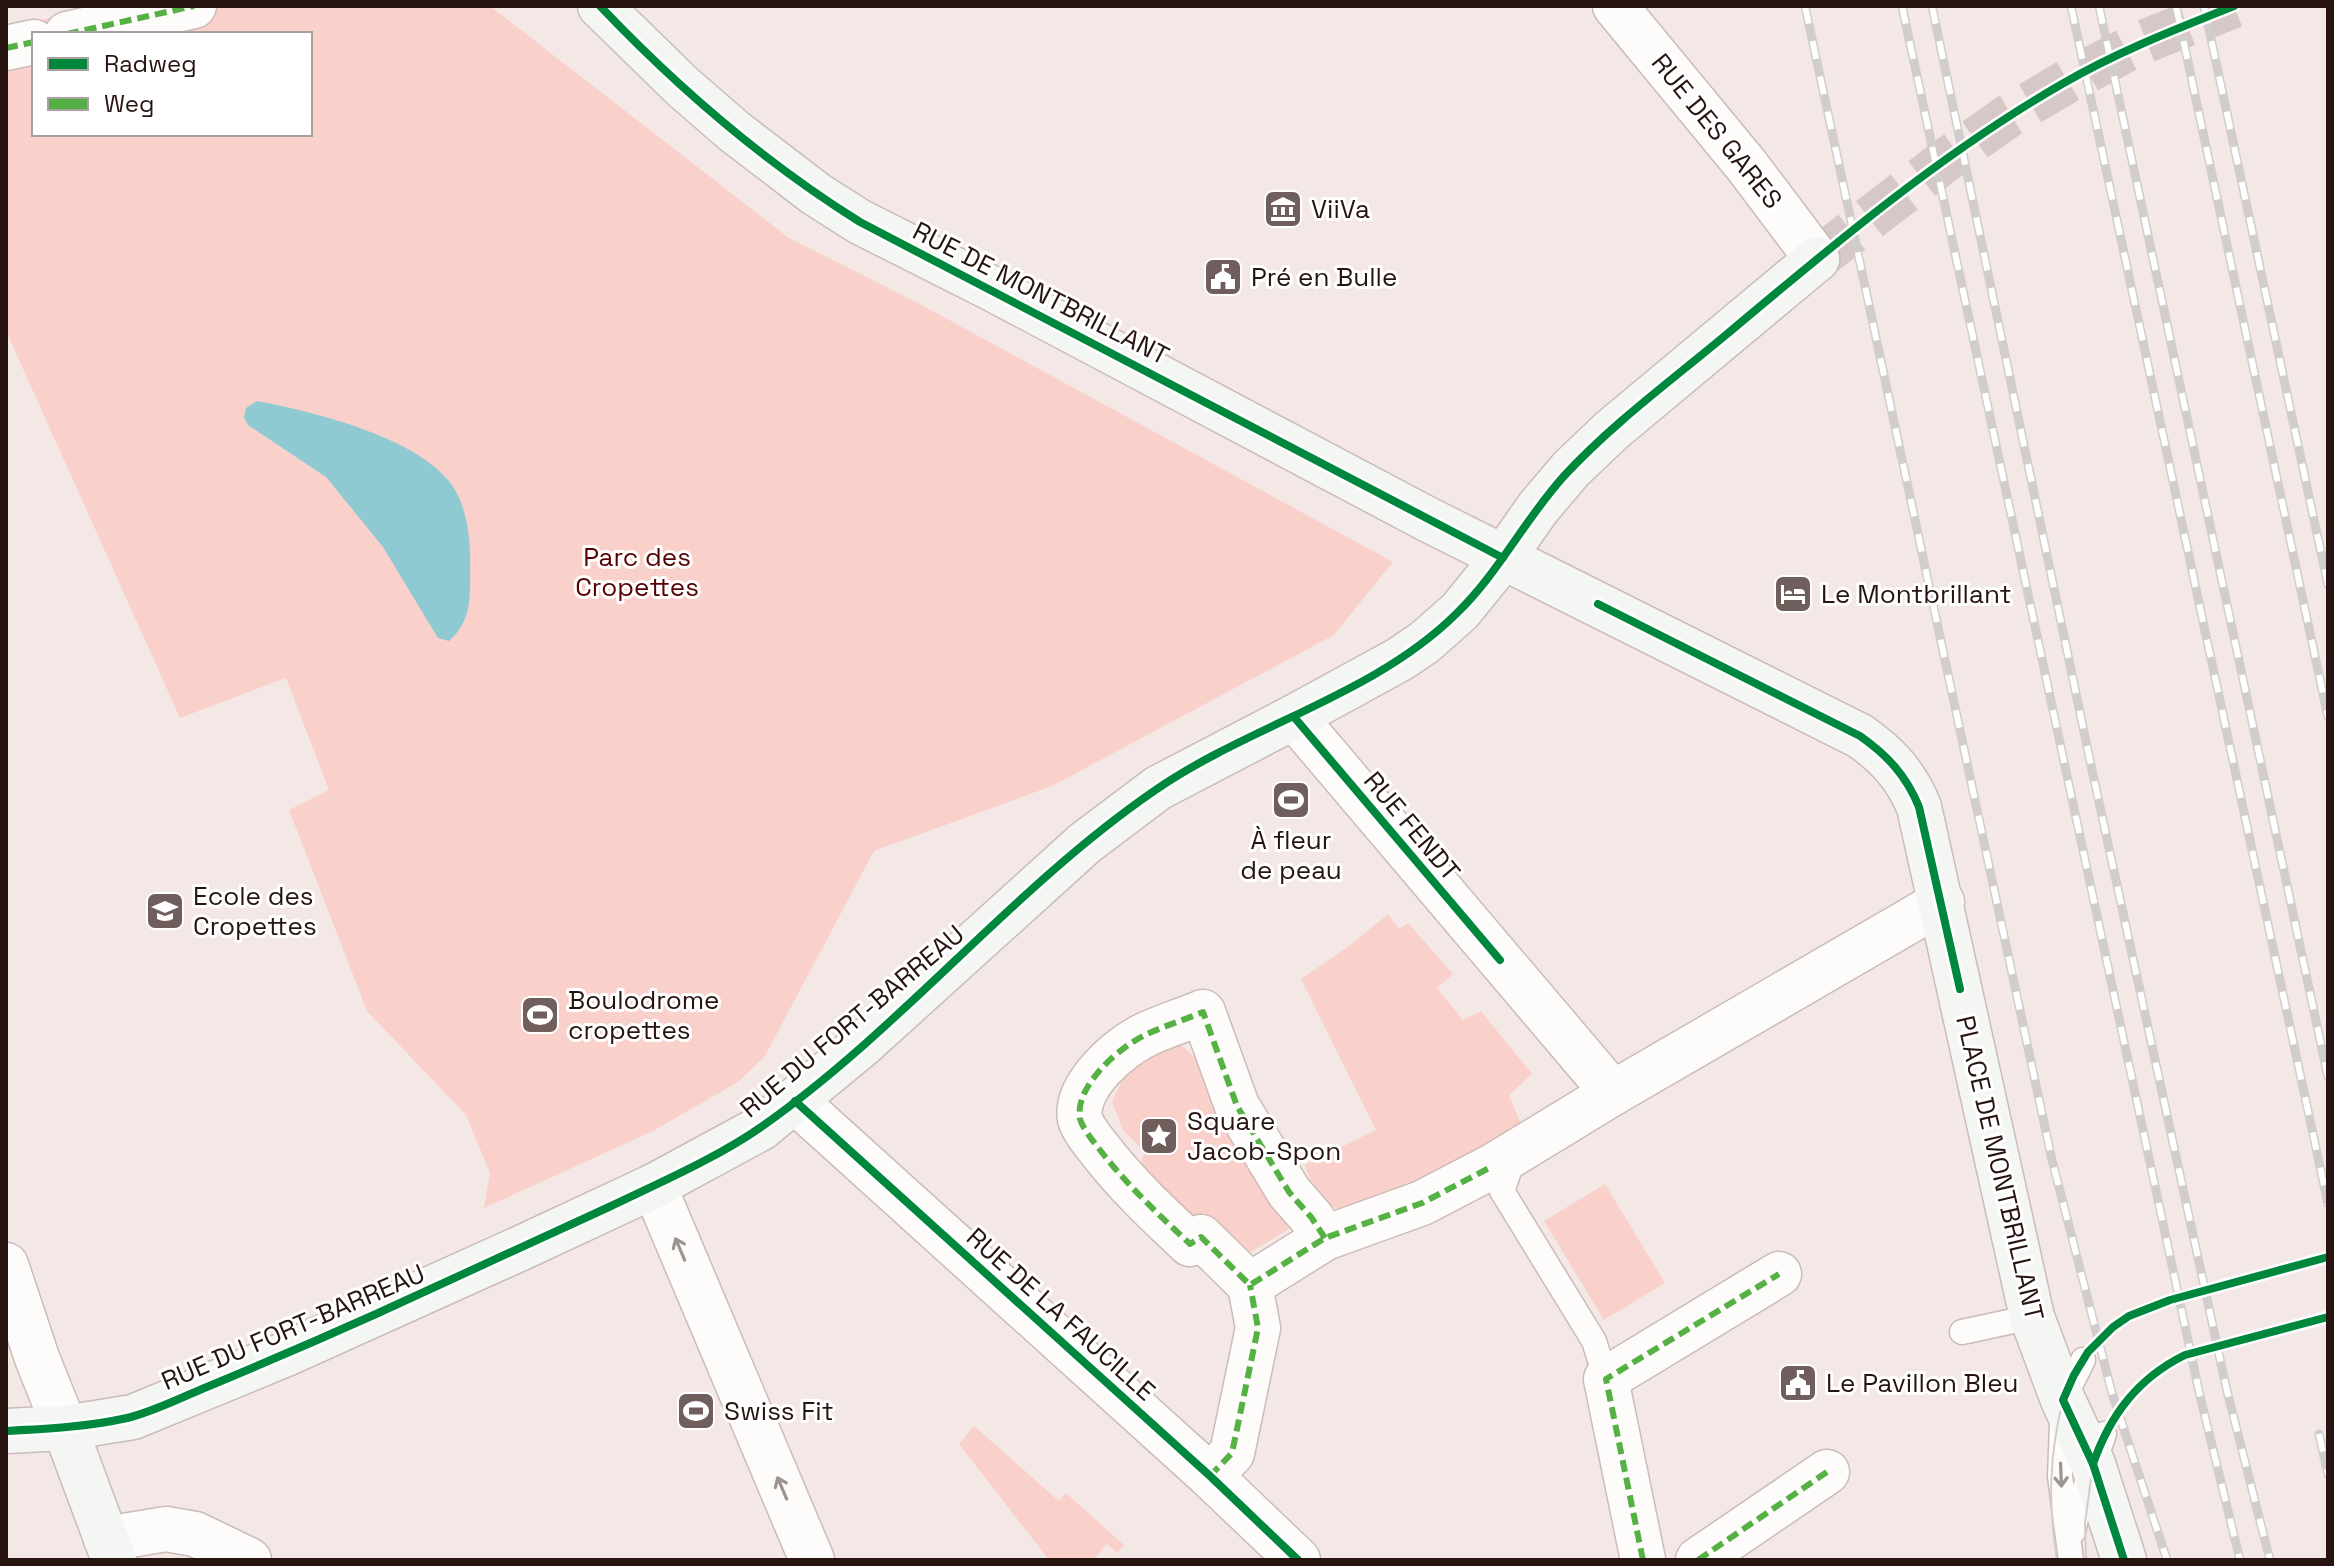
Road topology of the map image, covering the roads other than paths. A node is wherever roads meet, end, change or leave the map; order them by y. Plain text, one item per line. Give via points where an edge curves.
1 (194, 6) edge
2 (600, 6) edge
3 (1615, 6) edge
4 (76, 32) edge
5 (32, 42) edge
6 (6, 48) edge
7 (1817, 259) joint
8 (1503, 558) junction
9 (1294, 717) junction
10 (1899, 770) joint
11 (1942, 902) junction
12 (1613, 1093) junction
13 (795, 1101) junction
14 (1504, 1159) junction
15 (654, 1186) junction
16 (1325, 1238) junction
17 (6, 1265) edge
18 (1779, 1274) dead end
19 (1250, 1285) junction
20 (2032, 1317) junction
21 (1962, 1332) dead end
22 (2083, 1360) dead end
23 (1606, 1379) junction
24 (2063, 1400) junction
25 (65, 1428) junction
26 (6, 1431) edge
27 (2099, 1449) junction
28 (1827, 1472) dead end
29 (1210, 1476) junction
30 (110, 1549) edge
31 (2070, 1555) edge
32 (249, 1560) edge
33 (812, 1560) edge
34 (1298, 1560) edge
35 (1643, 1560) edge
36 (1698, 1560) edge
37 (2124, 1560) edge

1 - 4 street
2 - 8 main road, RUE DE MONTBRILLANT via 735,132 860,222
3 - 7 street, RUE DES GARES
5 - 6 street
7 - 8 main road, RUE DU FORT-BARREAU via 1581,459
8 - 9 main road, RUE DU FORT-BARREAU via 1460,611 1425,642
8 - 10 main road, RUE DE MONTBRILLANT via 1860,736
9 - 12 street, RUE FENDT
9 - 13 main road, RUE DU FORT-BARREAU via 1158,788 1085,843 927,989
10 - 11 main road, PLACE DE MONTBRILLANT via 1919,807
11 - 12 street
11 - 20 main road, PLACE DE MONTBRILLANT
12 - 14 street
13 - 15 main road, RUE DU FORT-BARREAU via 761,1128
13 - 29 street, RUE DE LA FAUCILLE
14 - 16 street via 1422,1203
14 - 23 lane via 1502,1191 1594,1341
15 - 25 main road, RUE DU FORT-BARREAU via 413,1298 133,1417
33 -> 15 street
16 - 19 street
16 - 19 street via 1289,1192 1237,1106 1203,1012 1145,1035 1116,1054 1092,1080 1080,1119 1125,1183 1190,1244 1201,1237
17 - 25 street
18 - 23 street
19 - 29 street via 1258,1328 1232,1453
20 - 21 lane
20 - 24 main road, PLACE DE MONTBRILLANT
22 - 24 lane
23 - 35 street
24 - 27 main road, PLACE DE MONTBRILLANT
24 -> 31 lane via 2060,1476
25 - 26 main road, RUE DU FORT-BARREAU
25 - 30 main road
27 - 31 lane via 2079,1505
27 - 37 main road, PLACE DE MONTBRILLANT
28 - 36 street
29 - 34 street, RUE DE LA FAUCILLE
30 - 32 street via 166,1529 195,1534

